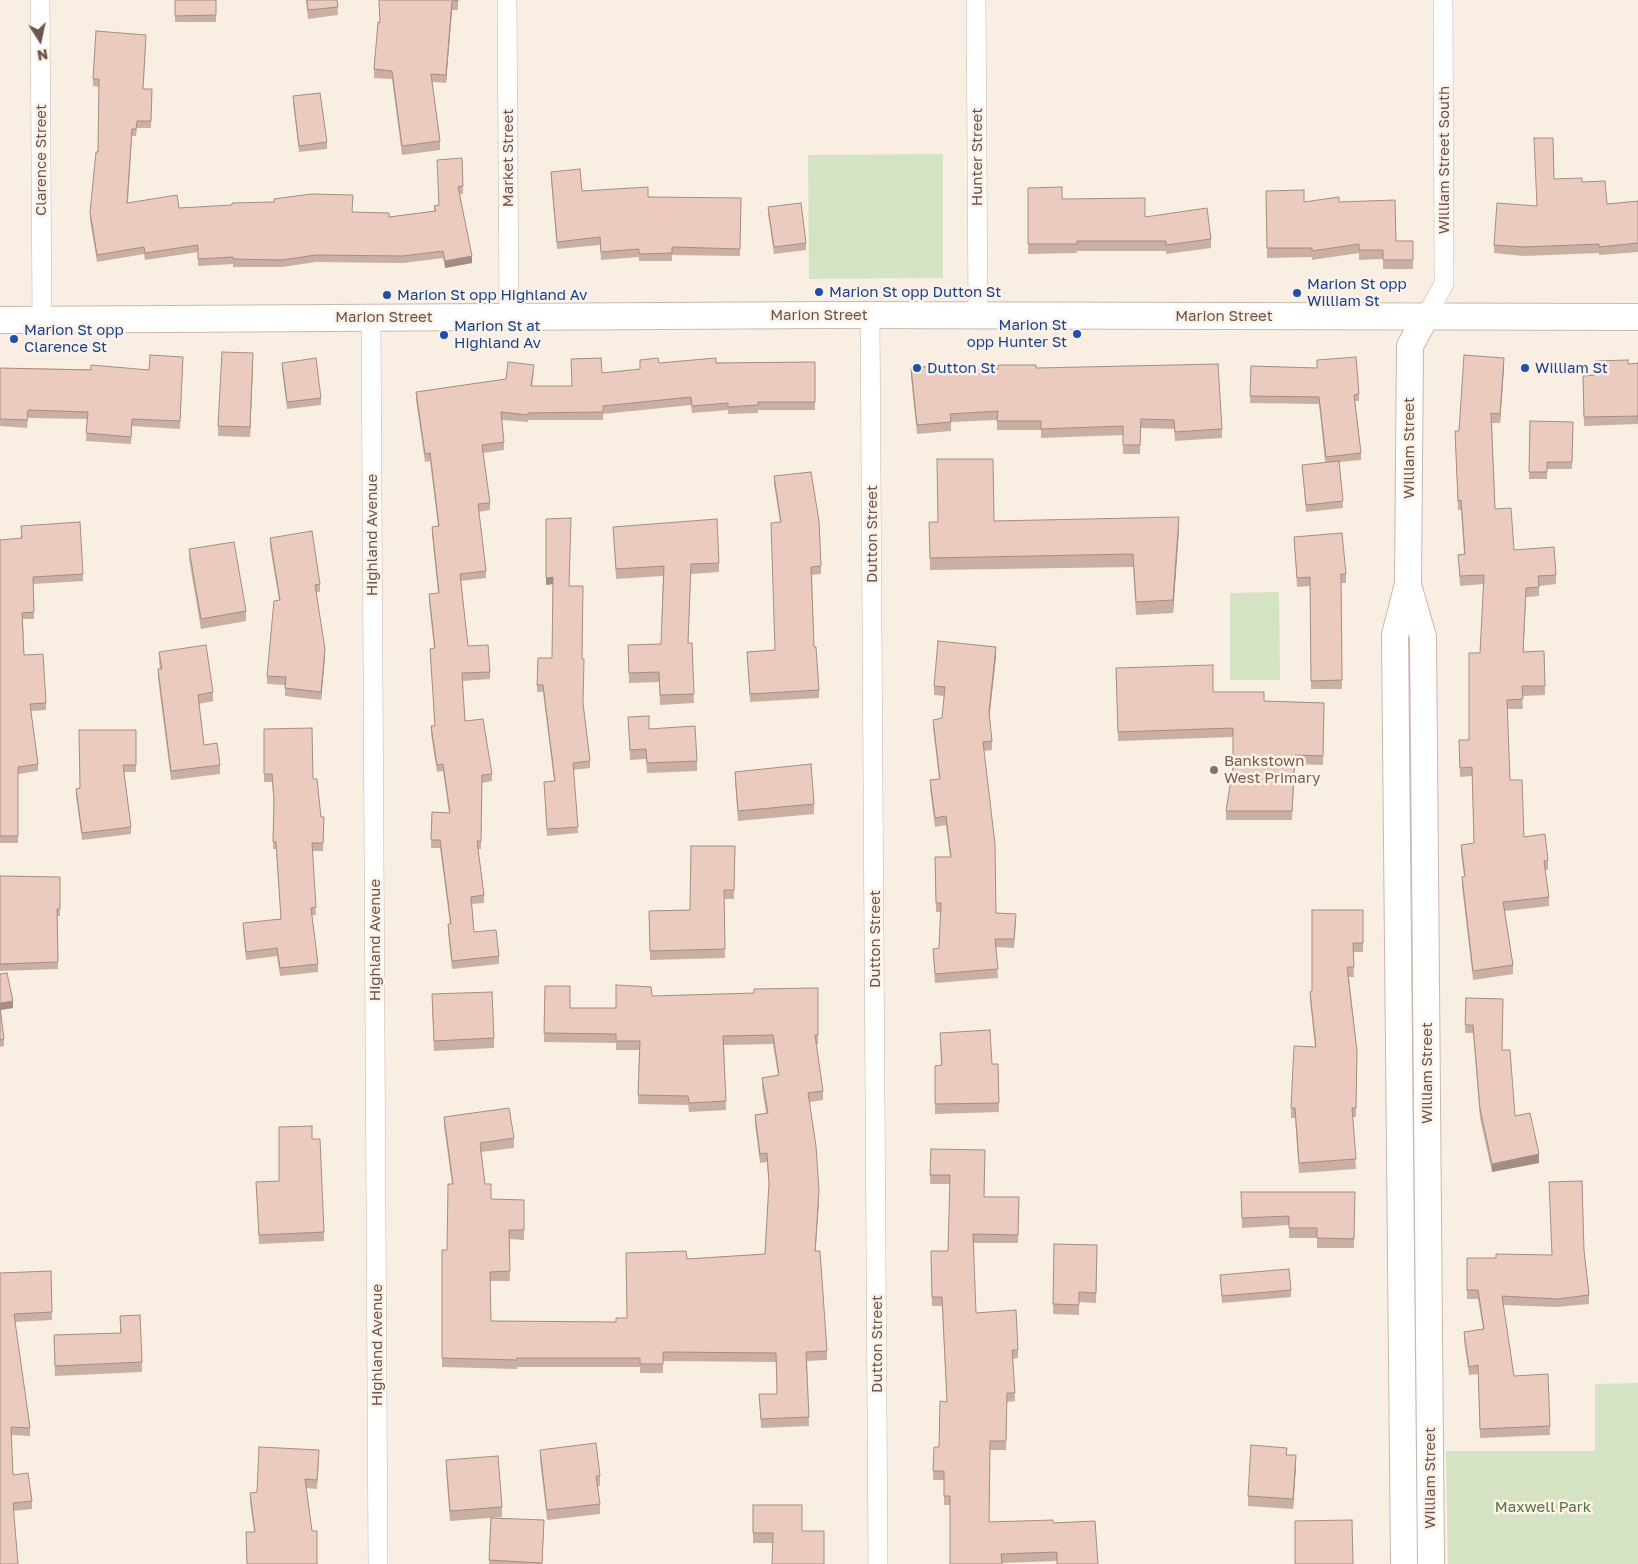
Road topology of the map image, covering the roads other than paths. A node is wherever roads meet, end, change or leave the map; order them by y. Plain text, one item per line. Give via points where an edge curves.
1 (40, 0) edge
2 (507, 0) edge
3 (976, 0) edge
4 (1443, 0) edge
5 (870, 314) junction
6 (978, 315) junction
7 (371, 316) junction
8 (509, 316) junction
9 (1426, 316) junction
10 (1638, 317) edge
11 (0, 320) edge
12 (42, 320) junction
13 (1408, 584) junction
14 (378, 1564) edge
15 (878, 1564) edge
16 (1404, 1564) edge
17 (1431, 1564) edge

1 - 12 street, Clarence Street
2 - 8 street, Market Street
3 - 6 street, Hunter Street
4 - 9 street, William Street South via 1444,284
5 - 6 street, Marion Street
5 - 8 street, Marion Street
5 - 15 street, Dutton Street
6 - 9 street, Marion Street
7 - 8 street, Marion Street
7 - 12 street, Marion Street
7 - 14 street, Highland Avenue
9 - 10 street, Marion Street
9 - 13 street, William Street via 1410,346
11 - 12 street, Marion Street
13 - 16 street, William Street via 1395,634
13 - 17 street, William Street via 1423,637

